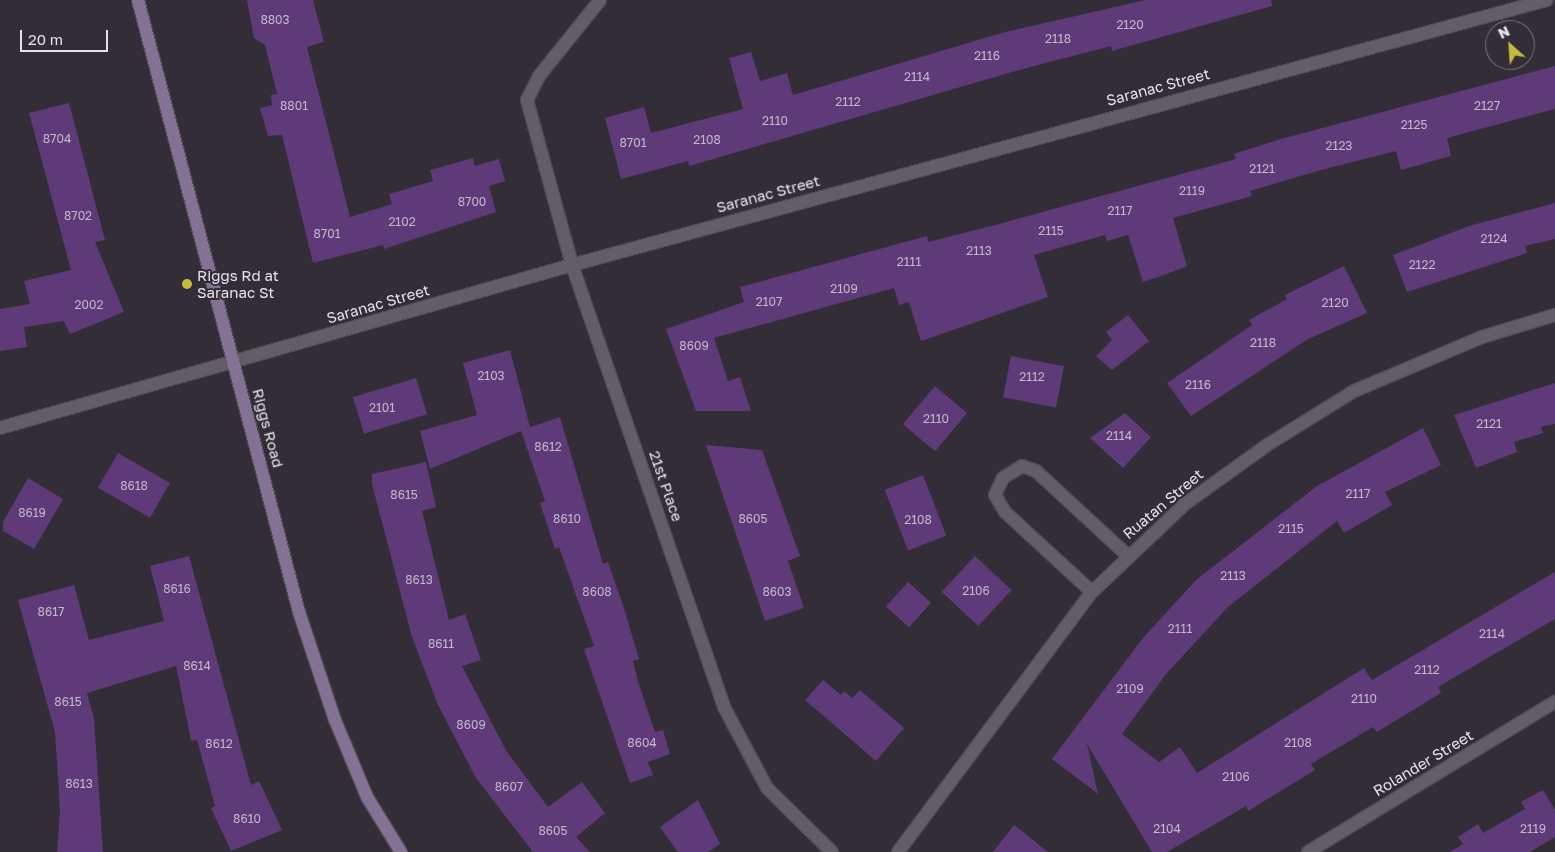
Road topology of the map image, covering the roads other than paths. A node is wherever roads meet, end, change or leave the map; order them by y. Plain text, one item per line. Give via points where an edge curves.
1 (138, 0) edge
2 (600, 0) edge
3 (1546, 0) edge
4 (572, 265) junction
5 (1555, 315) edge
6 (234, 363) junction
7 (0, 428) edge
8 (1128, 556) junction
9 (1092, 592) junction
10 (1555, 702) edge
11 (401, 852) edge
12 (832, 852) edge
13 (898, 852) edge
14 (1308, 852) edge

1 - 6 main road, Riggs Road
2 - 4 street, 21st Place via 544,69 527,100
3 - 4 street, Saranac Street
4 - 6 street, Saranac Street
4 - 12 street, 21st Place via 724,707 767,788
5 - 8 street, Ruatan Street via 1482,337 1354,392 1218,480
6 - 7 street, Saranac Street
6 - 11 main road, Riggs Road via 299,612 335,720 367,797
8 - 9 street, Ruatan Street
8 - 9 street via 1036,471 1022,466 1003,478 996,495 1005,512
9 - 13 street, Ruatan Street
10 - 14 street, Rolander Street

